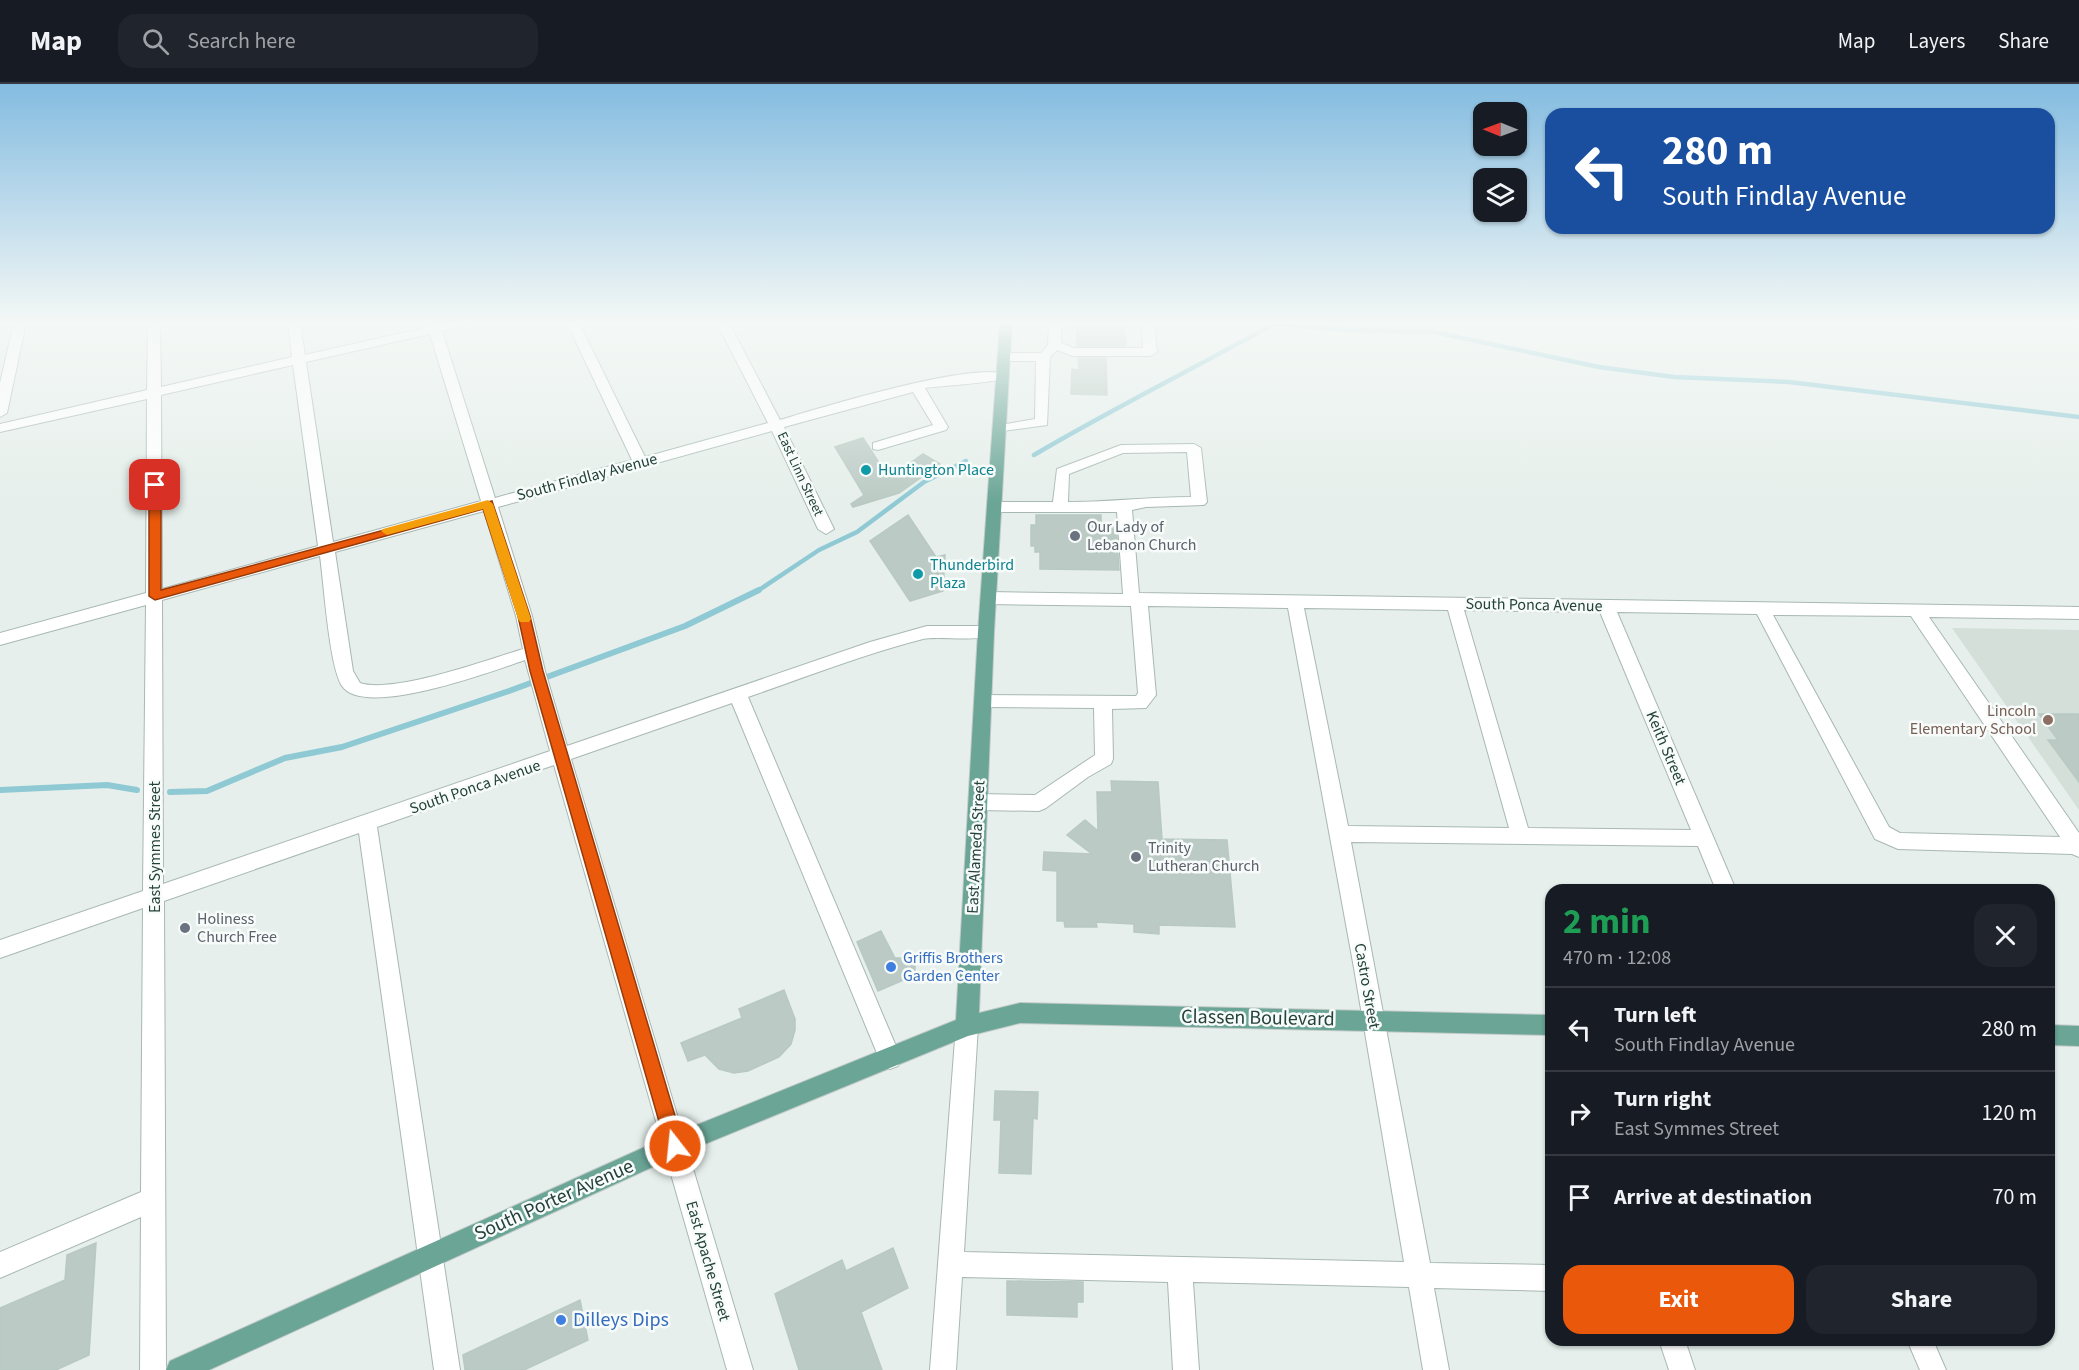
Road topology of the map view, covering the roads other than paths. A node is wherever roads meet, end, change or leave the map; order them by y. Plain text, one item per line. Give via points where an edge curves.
1 (7, 383) edge
2 (155, 383) edge
3 (199, 383) edge
4 (302, 383) edge
5 (451, 383) edge
6 (602, 383) edge
7 (754, 383) edge
8 (938, 383) edge
9 (1002, 383) edge
10 (1043, 383) edge
11 (916, 387) junction
12 (155, 393) junction
13 (0, 413) edge
14 (776, 424) junction
15 (0, 428) edge
16 (1000, 429) junction
17 (878, 446) dead end
18 (640, 462) junction
19 (488, 504) junction
20 (995, 507) junction
21 (1060, 507) junction
22 (1124, 507) junction
23 (826, 529) dead end
24 (327, 548) junction
25 (155, 596) junction
26 (989, 598) junction
27 (1135, 599) junction
28 (1295, 602) junction
29 (1454, 604) junction
30 (1606, 606) junction
31 (1762, 609) junction
32 (1916, 611) junction
33 (2079, 613) edge
34 (986, 632) junction
35 (0, 639) edge
36 (532, 652) junction
37 (738, 695) junction
38 (983, 700) junction
39 (1103, 702) junction
40 (562, 757) junction
41 (978, 802) junction
42 (367, 824) junction
43 (1340, 834) junction
44 (1521, 836) junction
45 (1704, 838) junction
46 (2078, 847) edge
47 (1723, 884) edge
48 (155, 897) junction
49 (0, 949) edge
50 (1373, 1021) junction
51 (1545, 1025) edge
52 (967, 1026) junction
53 (2055, 1035) edge
54 (2079, 1036) edge
55 (890, 1058) junction
56 (675, 1146) junction
57 (152, 1200) junction
58 (430, 1256) junction
59 (952, 1264) junction
60 (0, 1265) edge
61 (1180, 1269) junction
62 (1419, 1275) junction
63 (1545, 1278) edge
64 (1674, 1346) edge
65 (1923, 1346) edge
66 (153, 1370) edge
67 (179, 1370) edge
68 (447, 1370) edge
69 (740, 1370) edge
70 (943, 1370) edge
71 (1186, 1370) edge
72 (1436, 1370) edge
73 (1682, 1370) edge
74 (1933, 1370) edge

1 - 13 street
2 - 12 street, East Symmes Street
3 - 12 street
4 - 24 street
5 - 19 street, East Apache Street
6 - 18 street
7 - 14 street, East Linn Street
8 - 11 street, South Findlay Avenue
9 - 16 main road, East Alameda Street
10 - 16 street via 1042,422
11 - 14 street, South Findlay Avenue
11 - 17 street via 941,427
12 - 15 street
12 - 25 street, East Symmes Street
14 - 18 street, South Findlay Avenue
14 - 23 street, East Linn Street
16 - 20 main road, East Alameda Street
18 - 19 street, South Findlay Avenue
19 - 24 street, South Findlay Avenue
19 - 36 street, East Apache Street
20 - 21 street
20 - 26 main road, East Alameda Street
21 - 22 street
21 - 22 street via 1062,472 1120,449 1194,448 1199,501 1146,502
22 - 27 street
24 - 25 street, South Findlay Avenue
24 - 36 street via 344,671 353,688 389,691
25 - 35 street, South Findlay Avenue
25 - 48 street, East Symmes Street
26 - 27 street, South Ponca Avenue
26 - 34 main road, East Alameda Street
27 - 28 street, South Ponca Avenue
27 - 39 street via 1147,695 1140,703
28 - 29 street, South Ponca Avenue
28 - 43 street, Castro Street
29 - 30 street, South Ponca Avenue
29 - 44 street
30 - 31 street, South Ponca Avenue
30 - 45 street, Keith Street
31 - 32 street, South Ponca Avenue
31 - 46 street via 1882,833 1898,841
32 - 33 street, South Ponca Avenue
32 - 46 street
34 - 37 street, South Ponca Avenue via 893,633
34 - 38 main road, East Alameda Street
36 - 40 street, East Apache Street
37 - 40 street, South Ponca Avenue
37 - 55 street
38 - 39 street
38 - 41 main road, East Alameda Street
39 - 41 street via 1104,759 1039,803
40 - 42 street, South Ponca Avenue
40 - 56 street, East Apache Street
41 - 52 main road, East Alameda Street
42 - 48 street, South Ponca Avenue
42 - 58 street
43 - 44 street
43 - 50 street, Castro Street
44 - 45 street
45 - 47 street, Keith Street
48 - 49 street, South Ponca Avenue
48 - 57 street, East Symmes Street
50 - 51 main road, Classen Boulevard
50 - 52 main road, Classen Boulevard via 1020,1013
50 - 62 street, Castro Street
52 - 55 main road, South Porter Avenue
52 - 59 street, East Alameda Street
53 - 54 main road
55 - 56 main road, South Porter Avenue
56 - 58 main road, South Porter Avenue
56 - 69 street, East Apache Street
57 - 60 street
57 - 66 street, East Symmes Street
58 - 67 main road, South Porter Avenue
58 - 68 street
59 - 61 street
59 - 70 street, East Alameda Street
61 - 62 street
61 - 71 street
62 - 63 street
62 - 72 street, Castro Street
64 - 73 street
65 - 74 street

